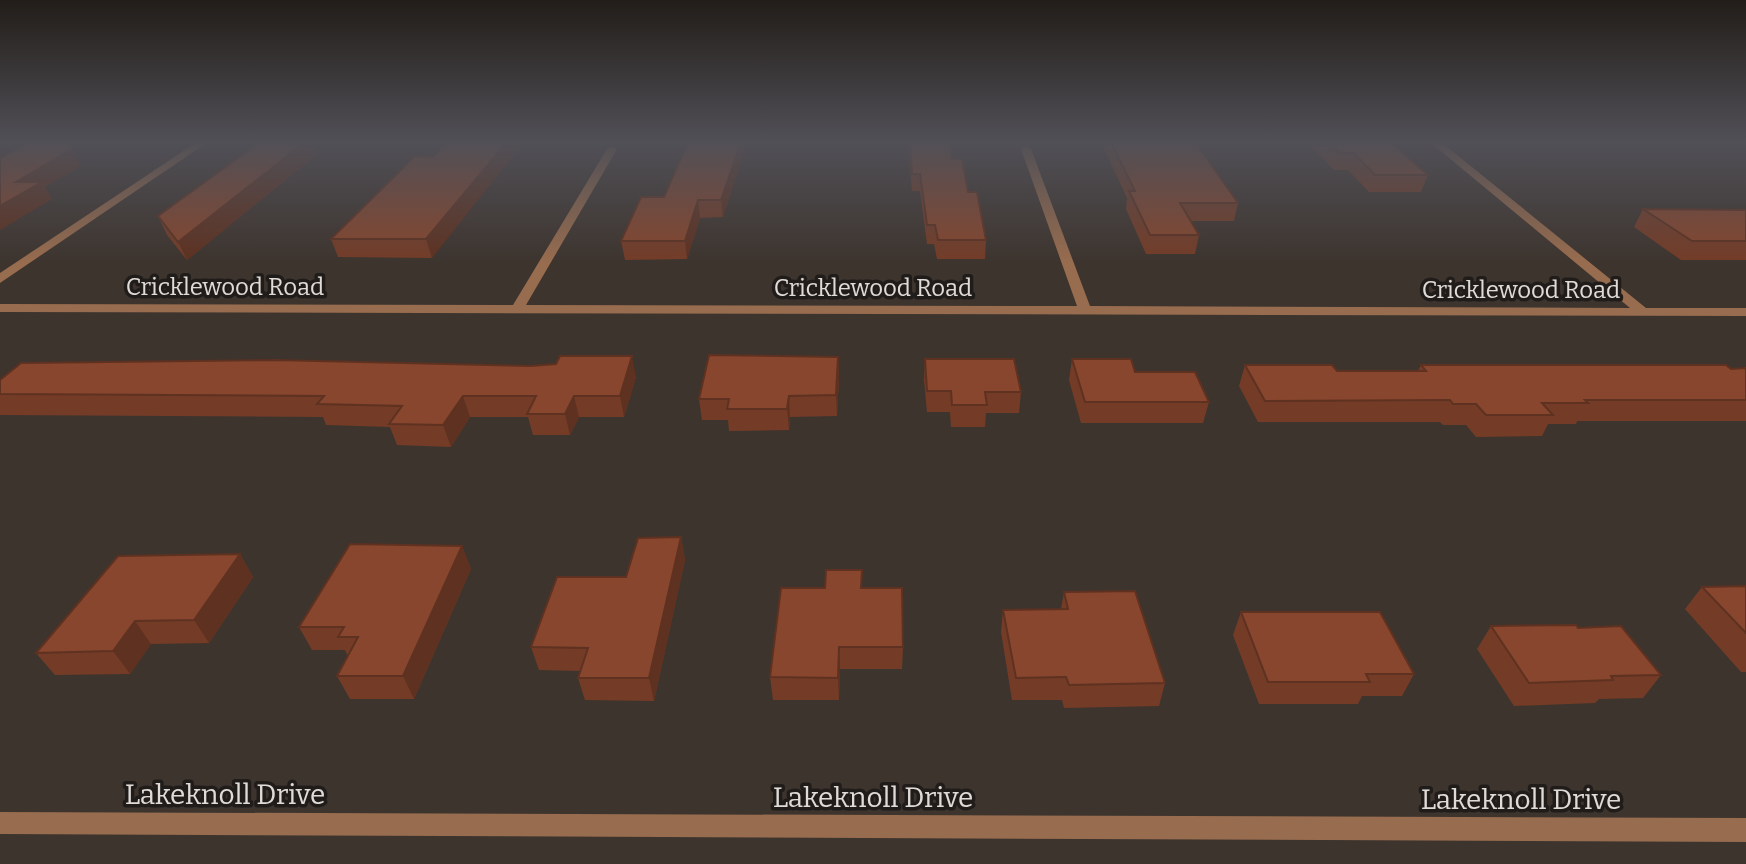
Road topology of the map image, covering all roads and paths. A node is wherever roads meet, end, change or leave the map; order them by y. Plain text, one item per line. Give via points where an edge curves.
1 (143, 182) edge
2 (592, 182) edge
3 (1038, 182) edge
4 (1484, 182) edge
5 (0, 279) edge
6 (0, 308) edge
7 (517, 310) junction
8 (1085, 311) junction
9 (1643, 312) junction
10 (1746, 312) edge
11 (0, 823) edge
12 (1746, 830) edge

1 - 5 street
2 - 7 street
3 - 8 street
4 - 9 street
6 - 7 street, Cricklewood Road
7 - 8 street, Cricklewood Road
8 - 9 street, Cricklewood Road
9 - 10 street, Cricklewood Road
11 - 12 street, Lakeknoll Drive

